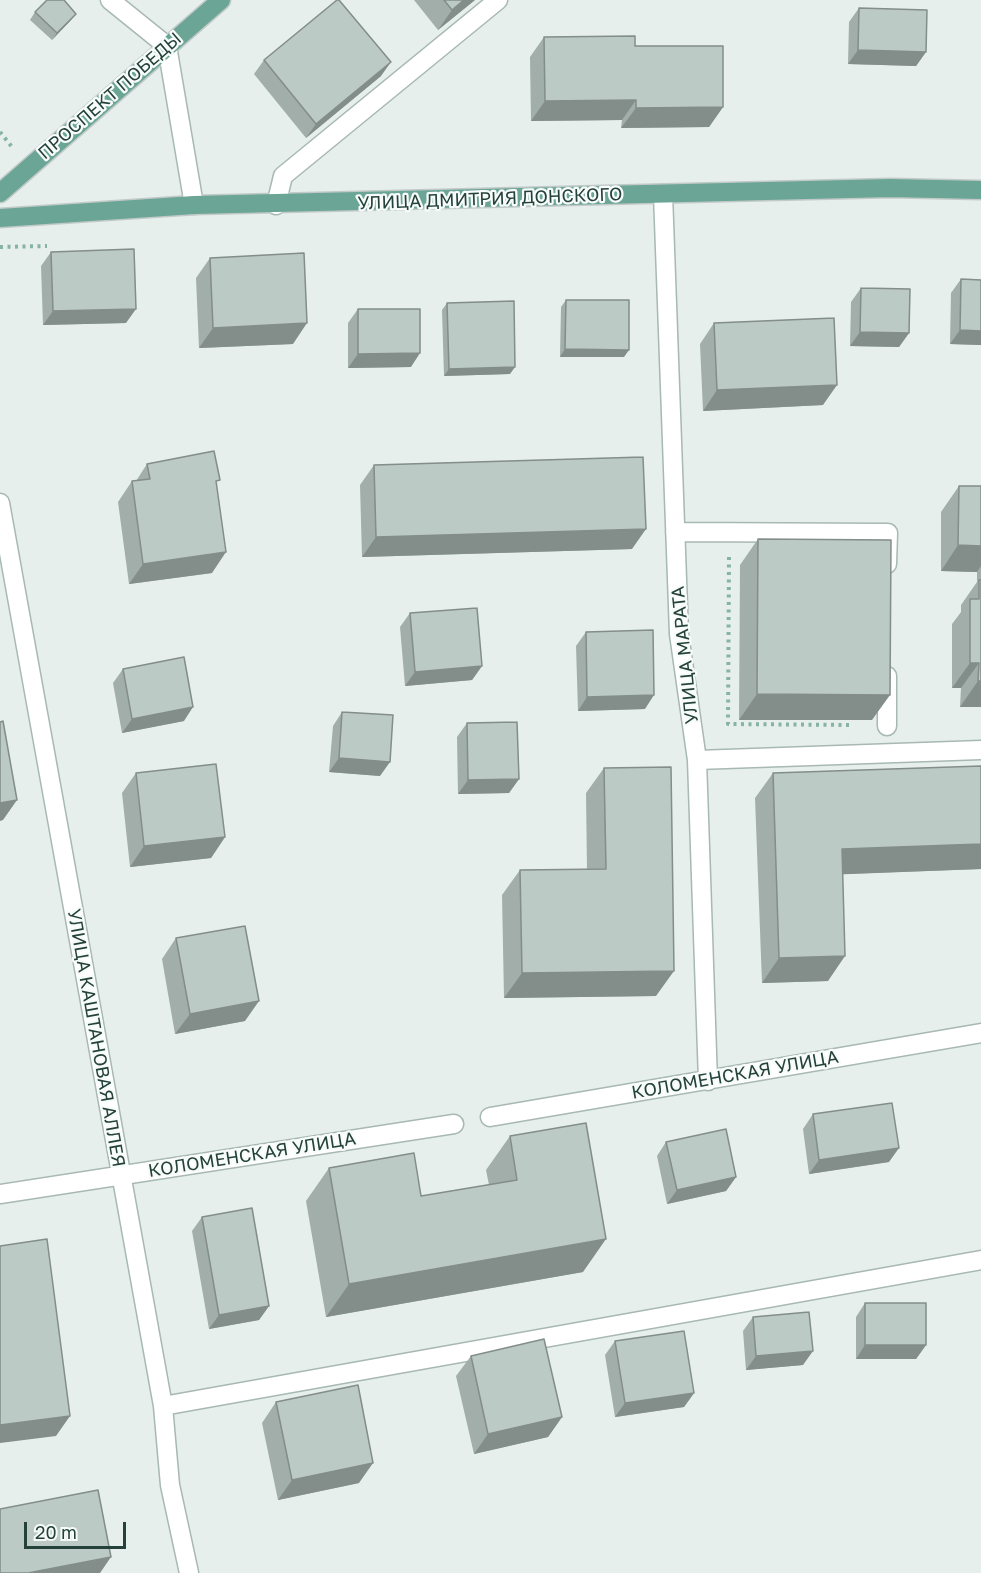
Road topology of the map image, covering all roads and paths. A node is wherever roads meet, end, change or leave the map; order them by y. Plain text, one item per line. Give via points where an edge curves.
1 (110, 0) edge
2 (221, 0) edge
3 (498, 0) edge
4 (166, 46) junction
5 (0, 132) edge
6 (14, 150) dead end
7 (981, 190) edge
8 (0, 193) edge
9 (663, 194) junction
10 (194, 205) junction
11 (276, 205) junction
12 (0, 218) edge
13 (47, 246) dead end
14 (0, 248) edge
15 (0, 503) edge
16 (675, 532) junction
17 (729, 532) junction
18 (887, 578) edge
19 (887, 658) edge
20 (887, 726) joint
21 (981, 750) edge
22 (697, 760) junction
23 (981, 1033) edge
24 (708, 1081) junction
25 (490, 1117) dead end
26 (454, 1124) dead end
27 (121, 1175) junction
28 (0, 1194) edge
29 (981, 1260) edge
30 (163, 1406) junction
31 (189, 1573) edge

1 - 4 street
2 - 4 main road, ПРОСПЕКТ ПОБЕДЫ
3 - 11 street via 283,177
4 - 8 main road, ПРОСПЕКТ ПОБЕДЫ
4 - 10 street
5 - 6 path
7 - 9 main road, УЛИЦА ДМИТРИЯ ДОНСКОГО via 890,188
9 - 11 main road, УЛИЦА ДМИТРИЯ ДОНСКОГО
9 - 16 street, УЛИЦА МАРАТА
10 - 11 main road, УЛИЦА ДМИТРИЯ ДОНСКОГО
10 - 12 main road, УЛИЦА ДМИТРИЯ ДОНСКОГО
13 - 14 path
15 - 27 street, УЛИЦА КАШТАНОВАЯ АЛЛЕЯ
16 - 17 street
16 - 22 street, УЛИЦА МАРАТА via 679,634
17 - 18 street via 888,533
17 - 20 path via 728,724
19 - 20 street
21 - 22 street
22 - 24 street, УЛИЦА МАРАТА
23 - 24 street, КОЛОМЕНСКАЯ УЛИЦА
24 - 25 street, КОЛОМЕНСКАЯ УЛИЦА
26 - 27 street, КОЛОМЕНСКАЯ УЛИЦА
27 - 28 street, КОЛОМЕНСКАЯ УЛИЦА
27 - 30 street, УЛИЦА КАШТАНОВАЯ АЛЛЕЯ
29 - 30 street
30 - 31 street, УЛИЦА КАШТАНОВАЯ АЛЛЕЯ via 170,1485

